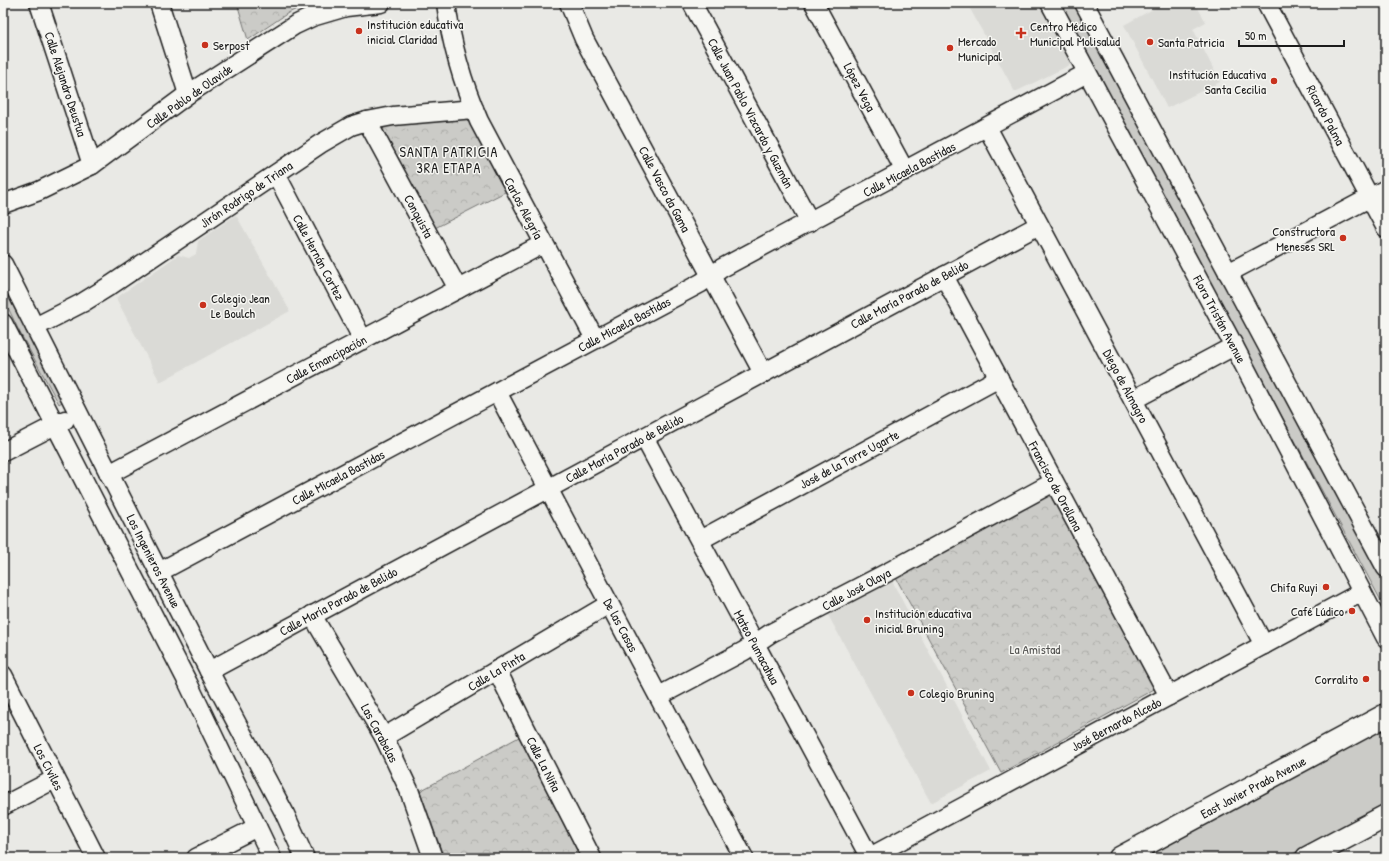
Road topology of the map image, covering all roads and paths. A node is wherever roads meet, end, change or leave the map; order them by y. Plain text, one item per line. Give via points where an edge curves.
1 (39, 3) edge
2 (159, 3) edge
3 (381, 3) edge
4 (446, 3) edge
5 (568, 3) edge
6 (692, 3) edge
7 (814, 3) edge
8 (1050, 3) edge
9 (1084, 3) edge
10 (1266, 3) edge
11 (1088, 73) junction
12 (188, 94) junction
13 (474, 109) junction
14 (367, 121) junction
15 (987, 127) junction
16 (92, 165) junction
17 (905, 171) junction
18 (276, 174) junction
19 (1386, 189) edge
20 (1370, 197) junction
21 (3, 204) edge
22 (810, 222) junction
23 (1039, 225) junction
24 (1386, 228) edge
25 (544, 244) junction
26 (3, 264) edge
27 (1228, 273) junction
28 (711, 276) junction
29 (944, 276) junction
30 (458, 289) junction
31 (3, 323) edge
32 (35, 327) junction
33 (595, 339) junction
34 (363, 340) junction
35 (1234, 346) junction
36 (763, 373) junction
37 (999, 378) junction
38 (497, 392) junction
39 (1133, 400) junction
40 (78, 414) junction
41 (55, 426) junction
42 (644, 437) junction
43 (3, 452) edge
44 (109, 474) junction
45 (1054, 482) junction
46 (548, 489) junction
47 (700, 540) junction
48 (1386, 568) edge
49 (159, 572) junction
50 (1362, 592) junction
51 (609, 604) junction
52 (312, 616) junction
53 (1386, 638) edge
54 (755, 644) junction
55 (1264, 645) junction
56 (498, 670) junction
57 (209, 671) junction
58 (3, 675) edge
59 (658, 696) junction
60 (1169, 696) junction
61 (1386, 715) edge
62 (384, 738) junction
63 (55, 779) junction
64 (3, 806) edge
65 (1386, 816) edge
66 (257, 827) junction
67 (870, 857) edge
68 (96, 858) edge
69 (196, 858) edge
70 (272, 858) edge
71 (305, 858) edge
72 (433, 858) edge
73 (592, 858) edge
74 (744, 858) edge
75 (1120, 858) edge
76 (1307, 858) edge

1 - 16 street, Calle Alejandro Deustua
2 - 12 street
3 - 12 street, Calle Pablo de Olavide via 346,7 295,25
4 - 13 street, Carlos Alegría via 457,58
5 - 28 street, Calle Vasco da Gama via 584,39
6 - 22 street, Calle Juan Pablo Vizcardo y Guzmán
7 - 17 street, López Vega
8 - 11 street, Flora Tristán Avenue
9 - 27 street
10 - 20 street, Ricardo Palma
11 - 15 street, Calle Micaela Bastidas
11 - 35 street, Flora Tristán Avenue
12 - 16 street, Calle Pablo de Olavide
13 - 14 street, Jirón Rodrigo de Triana via 393,116
13 - 25 street, Carlos Alegría
14 - 18 street, Jirón Rodrigo de Triana via 341,131
14 - 30 street, Conquista
15 - 17 street, Calle Micaela Bastidas
15 - 23 street, Diego de Almagro
16 - 21 street, Calle Pablo de Olavide via 39,191
17 - 22 street, Calle Micaela Bastidas
18 - 32 street, Jirón Rodrigo de Triana via 111,285
18 - 34 street, Calle Hernán Cortez
19 - 20 street
20 - 24 street, Ricardo Palma
20 - 27 street
22 - 28 street, Calle Micaela Bastidas
23 - 29 street, Calle María Parado de Belido
23 - 39 street, Diego de Almagro
25 - 30 street, Calle Emancipación
25 - 33 street, Carlos Alegría
26 - 32 street, Los Ingenieros Avenue
27 - 48 street
28 - 33 street, Calle Micaela Bastidas
28 - 36 street, Calle Vasco da Gama
29 - 36 street, Calle María Parado de Belido
29 - 37 street, Francisco de Orellana
30 - 34 street, Calle Emancipación
31 - 41 street, Los Ingenieros Avenue
32 - 40 street, Los Ingenieros Avenue
33 - 38 street, Calle Micaela Bastidas
34 - 44 street, Calle Emancipación
35 - 39 street
35 - 50 street, Flora Tristán Avenue
36 - 42 street, Calle María Parado de Belido
37 - 45 street, Francisco de Orellana
37 - 47 street, José de la Torre Ugarte
38 - 46 street, De las Casas
38 - 49 street, Calle Micaela Bastidas
39 - 55 street, Diego de Almagro
40 - 41 street
40 - 44 street, Los Ingenieros Avenue
41 - 43 street
41 - 66 street, Los Ingenieros Avenue via 188,683
42 - 46 street, Calle María Parado de Belido
42 - 47 street, Mateo Pumacahua
44 - 49 street, Los Ingenieros Avenue
45 - 54 street, Calle José Olaya via 771,633
45 - 60 street, Francisco de Orellana
46 - 51 street, De las Casas
46 - 52 street, Calle María Parado de Belido
47 - 54 street, Mateo Pumacahua
49 - 57 street, Los Ingenieros Avenue
50 - 53 street, Flora Tristán Avenue
50 - 55 street, José Bernardo Alcedo
51 - 56 street, Calle La Pinta
51 - 59 street, De las Casas
52 - 57 street, Calle María Parado de Belido
52 - 62 street, Las Carabelas
54 - 59 street, Calle José Olaya
54 - 67 street, Mateo Pumacahua
55 - 60 street, José Bernardo Alcedo
56 - 62 street, Calle La Pinta
56 - 73 street, Calle La Niña
57 - 71 street, Los Ingenieros Avenue via 284,812
58 - 63 street, Los Civiles
59 - 74 street, De las Casas
60 - 67 street, José Bernardo Alcedo
61 - 75 main road, East Javier Prado Avenue
62 - 72 street, Las Carabelas via 409,790
63 - 64 street
63 - 68 street, Los Civiles
65 - 76 main road
66 - 69 street
66 - 70 street, Los Ingenieros Avenue

